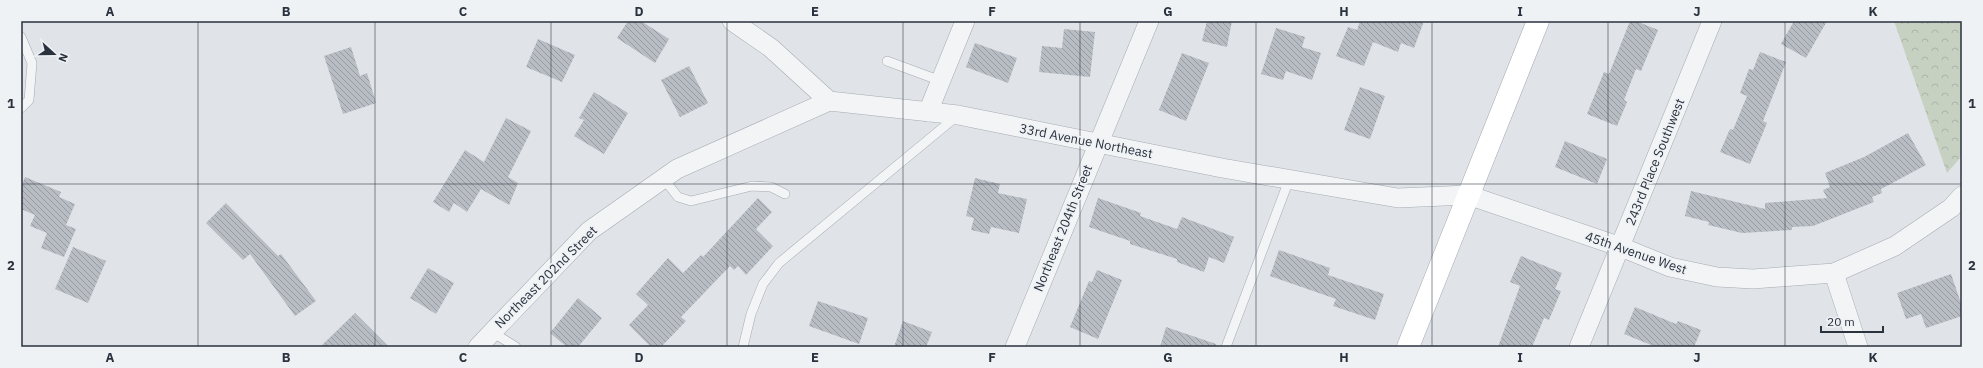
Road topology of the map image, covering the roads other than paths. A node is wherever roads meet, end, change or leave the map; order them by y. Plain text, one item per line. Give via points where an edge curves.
1 (732, 21) edge
2 (965, 21) edge
3 (1149, 21) edge
4 (1538, 21) edge
5 (1712, 21) edge
6 (21, 37) edge
7 (887, 61) dead end
8 (941, 81) junction
9 (829, 101) junction
10 (21, 108) edge
11 (928, 112) junction
12 (958, 115) junction
13 (1098, 144) junction
14 (663, 178) junction
15 (1289, 180) junction
16 (785, 194) dead end
17 (1468, 195) junction
18 (1962, 196) edge
19 (1620, 247) junction
20 (1834, 273) junction
21 (492, 332) junction
22 (478, 347) edge
23 (516, 347) edge
24 (743, 347) edge
25 (1015, 347) edge
26 (1226, 347) edge
27 (1408, 347) edge
28 (1579, 347) edge
29 (1858, 347) edge

1 - 9 street via 771,48
2 - 8 street
3 - 13 street, Northeast 204th Street
4 - 17 main road
5 - 19 street, 243rd Place Southwest
6 - 10 lane via 32,63 29,100
7 - 8 lane
8 - 11 street
9 - 11 street, 33rd Avenue Northeast
9 - 14 street, Northeast 202nd Street via 677,169
11 - 12 street, 33rd Avenue Northeast
12 - 13 street, 33rd Avenue Northeast
12 - 24 lane via 779,263 763,284 751,314
13 - 15 street, 33rd Avenue Northeast
13 - 25 street, Northeast 204th Street
14 - 16 lane via 678,197 691,201 752,186 771,187
14 - 21 street, Northeast 202nd Street via 589,231
15 - 17 street, 33rd Avenue Northeast via 1398,198
15 - 26 lane
17 - 19 street, 45th Avenue West
17 - 27 main road
18 - 20 street, 45th Avenue West via 1951,208 1895,246
19 - 20 street, 45th Avenue West via 1670,267 1717,277 1753,279
19 - 28 street, 243rd Place Southwest
20 - 29 street
21 - 22 street, Northeast 202nd Street
21 - 23 lane

